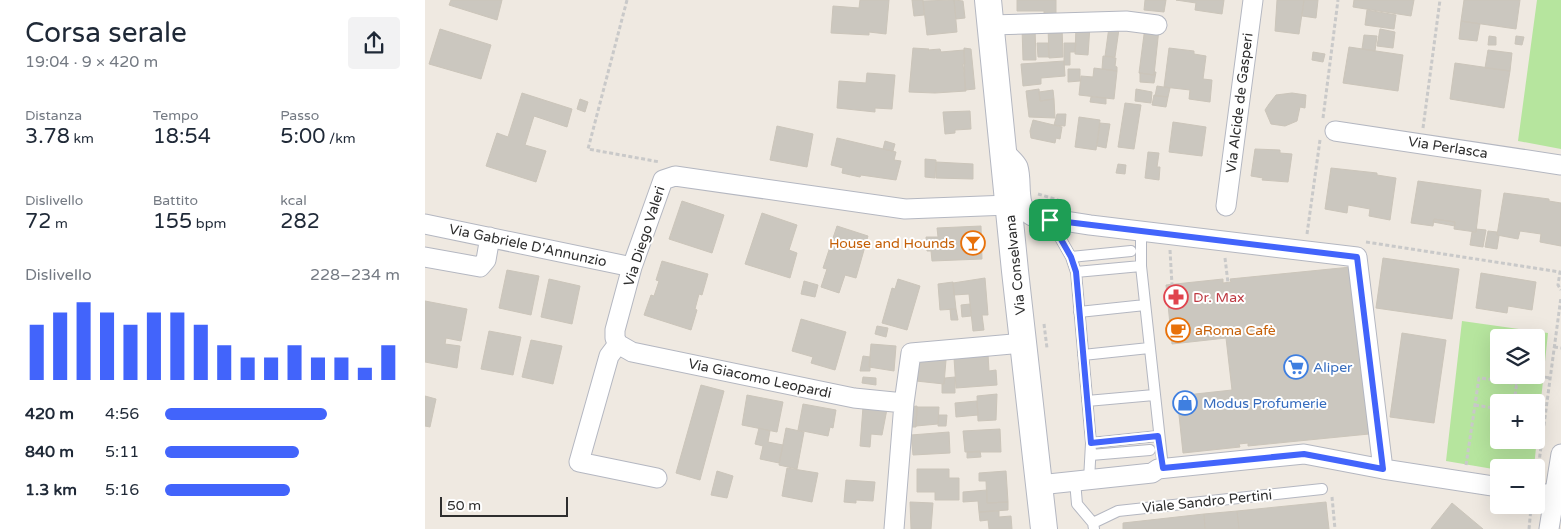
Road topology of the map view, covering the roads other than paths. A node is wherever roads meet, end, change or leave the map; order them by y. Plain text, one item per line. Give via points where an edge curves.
1 (1253, 0) edge
2 (990, 12) edge
3 (1157, 25) dead end
4 (1335, 131) dead end
5 (1004, 151) junction
6 (1561, 165) edge
7 (1009, 204) junction
8 (1226, 206) dead end
9 (1050, 220) junction
10 (425, 224) edge
11 (1141, 231) junction
12 (491, 238) junction
13 (1131, 251) dead end
14 (425, 256) edge
15 (1071, 257) junction
16 (1141, 266) junction
17 (632, 267) junction
18 (1076, 272) junction
19 (1145, 305) junction
20 (1079, 312) junction
21 (1023, 343) junction
22 (618, 344) junction
23 (1149, 348) junction
24 (1083, 356) junction
25 (1154, 395) junction
26 (1087, 402) junction
27 (904, 403) junction
28 (1158, 436) junction
29 (1091, 443) junction
30 (1150, 450) dead end
31 (1561, 454) edge
32 (1091, 456) junction
33 (1163, 468) junction
34 (1383, 469) junction
35 (1085, 476) junction
36 (657, 478) dead end
37 (1039, 485) junction
38 (1490, 486) edge
39 (1323, 489) dead end
40 (1545, 494) edge
41 (1094, 526) edge
42 (894, 529) edge
43 (1044, 529) edge
44 (1549, 529) edge

1 - 8 street, Via Alcide de Gasperi
2 - 3 street
2 - 5 main road, Via Conselvana
4 - 6 street, Via Perlasca
5 - 7 main road, Via Conselvana
5 - 9 street via 1017,166 1022,204 1027,213
7 - 17 street, Via Diego Valeri via 905,209 675,176 663,180
7 - 21 main road, Via Conselvana
9 - 11 street
9 - 15 lane, Viale Sandro Pertini
10 - 12 street, Via Gabriele D'Annunzio
11 - 16 lane
11 - 34 street via 1357,257
12 - 14 street via 487,260 480,267
12 - 17 street, Via Gabriele D'Annunzio
13 - 15 lane
15 - 18 lane, Viale Sandro Pertini
16 - 18 lane
16 - 19 lane
17 - 22 street, Via Diego Valeri via 615,330
18 - 20 lane, Viale Sandro Pertini
19 - 20 lane
19 - 23 lane
20 - 24 lane, Viale Sandro Pertini
21 - 27 street via 911,353
21 - 37 main road, Via Conselvana
22 - 27 street, Via Giacomo Leopardi via 632,352 854,398
22 - 36 street, Via Diego Valeri via 609,356 579,462
23 - 24 lane
23 - 25 lane
24 - 26 lane, Viale Sandro Pertini
25 - 26 lane
25 - 28 lane
26 - 29 lane, Viale Sandro Pertini
27 - 42 street
28 - 29 lane
28 - 33 lane
29 - 32 lane, Viale Sandro Pertini
30 - 32 lane
31 - 40 street
32 - 35 lane, Viale Sandro Pertini
33 - 34 street via 1304,454
33 - 35 street via 1152,473
34 - 38 street
35 - 37 street
35 - 41 lane, Viale Sandro Pertini via 1077,504
37 - 43 main road, Via Conselvana
39 - 41 lane, Viale Sandro Pertini via 1118,511
40 - 44 street

